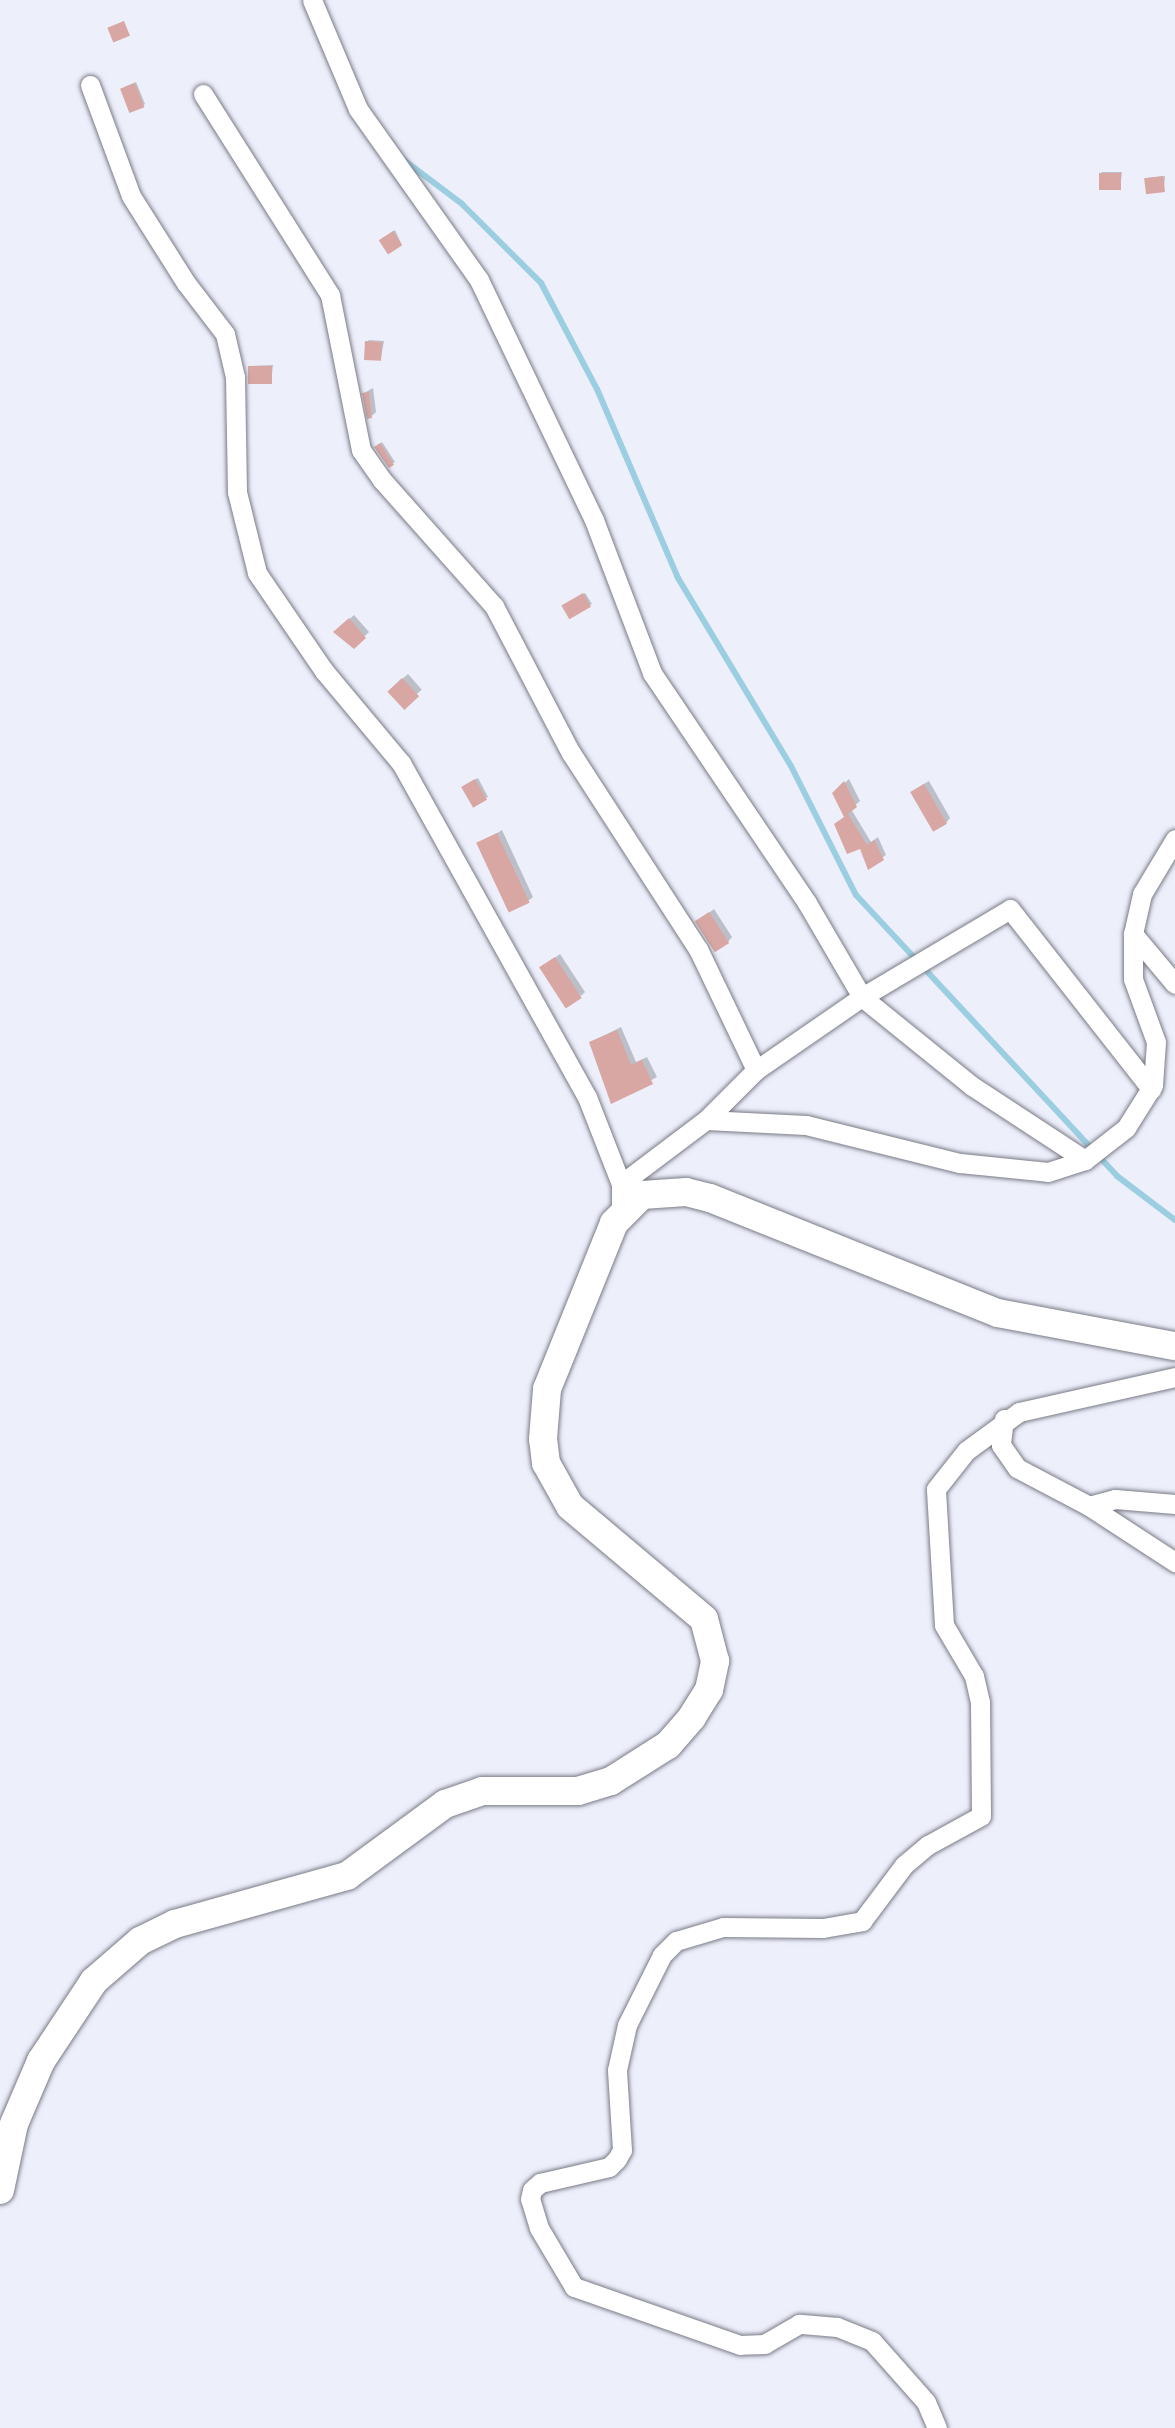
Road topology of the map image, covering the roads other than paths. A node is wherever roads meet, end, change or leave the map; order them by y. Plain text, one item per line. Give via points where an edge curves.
1 (312, 0) edge
2 (90, 85) dead end
3 (203, 94) dead end
4 (1175, 839) edge
5 (1133, 934) junction
6 (1175, 984) edge
7 (862, 997) junction
8 (757, 1070) junction
9 (1151, 1088) junction
10 (706, 1120) junction
11 (1085, 1160) junction
12 (621, 1184) junction
13 (621, 1213) junction
14 (1175, 1346) edge
15 (1175, 1377) edge
16 (1004, 1419) junction
17 (1175, 1504) edge
18 (1089, 1506) junction
19 (1175, 1563) edge
20 (0, 2190) edge
21 (937, 2428) edge

1 - 7 street via 358,109 480,280 594,520 652,673 807,903
2 - 12 street via 131,196 186,283 225,334 235,377 237,492 257,573 324,671 401,763 587,1097
3 - 8 street via 330,295 361,450 382,481 494,606 570,752 698,949
4 - 5 street via 1142,894
5 - 6 street
5 - 9 street via 1132,979 1156,1042 1158,1063
7 - 8 street
7 - 9 street via 1010,909
7 - 11 street via 972,1087
8 - 10 street
9 - 11 street via 1126,1128
10 - 11 street via 806,1125 960,1163 1048,1172
10 - 12 street
12 - 13 street
13 - 14 main road via 642,1195 686,1192 998,1312
13 - 20 main road via 547,1389 541,1420 546,1463 569,1506 704,1619 715,1661 703,1699 668,1745 611,1781 578,1791 482,1791 457,1799 346,1876 175,1924 139,1941 94,1981 41,2061 14,2123
15 - 16 street
16 - 18 street via 1001,1445 1017,1468
16 - 21 street via 965,1451 936,1489 944,1625 974,1676 980,1702 981,1816 928,1845 904,1865 862,1920 823,1928 723,1927 676,1941 651,1973 627,2025 617,2070 622,2150 617,2159 609,2167 540,2183 530,2199 539,2228 574,2287 740,2345 765,2344 799,2324 837,2327 872,2341 926,2402
17 - 18 street via 1115,1499
18 - 19 street

